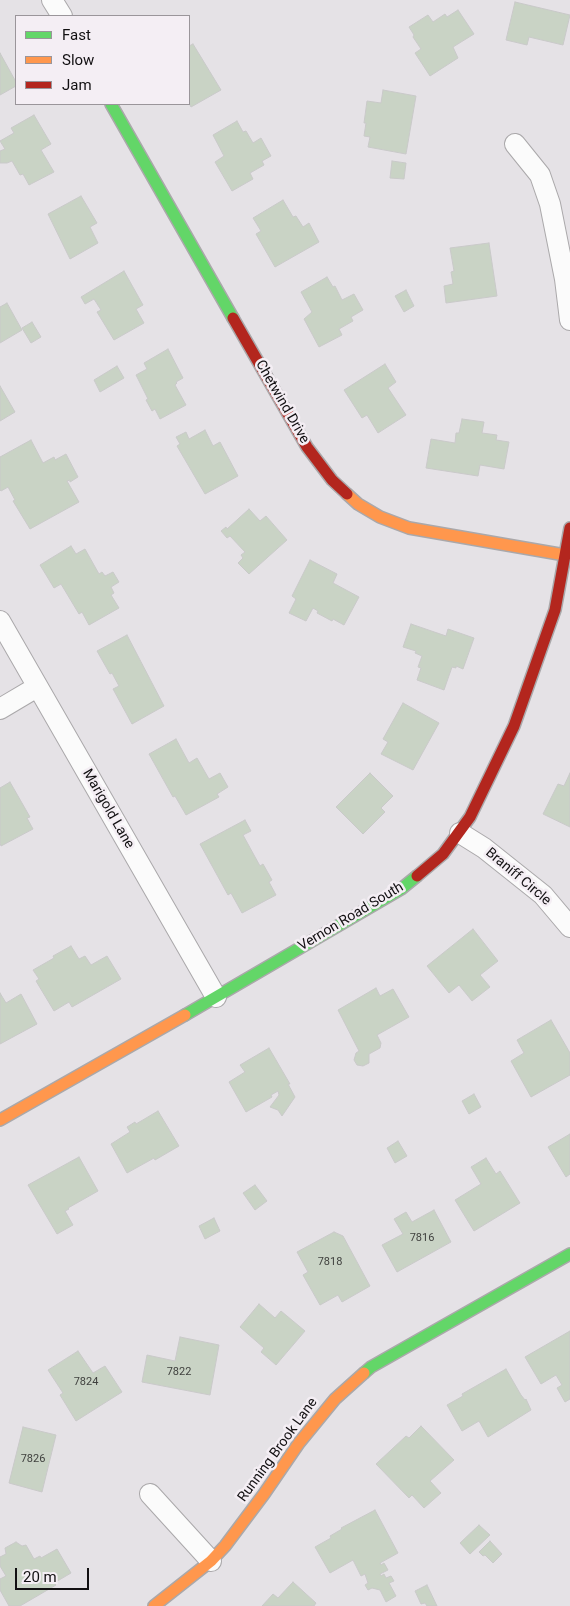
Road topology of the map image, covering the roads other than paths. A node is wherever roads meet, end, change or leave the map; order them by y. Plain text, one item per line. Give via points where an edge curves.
1 (52, 0) edge
2 (61, 15) edge
3 (113, 105) edge
4 (515, 144) dead end
5 (570, 320) edge
6 (570, 528) edge
7 (565, 555) junction
8 (0, 621) edge
9 (37, 687) junction
10 (0, 709) edge
11 (460, 833) junction
12 (570, 927) edge
13 (216, 997) junction
14 (0, 1120) edge
15 (570, 1254) edge
16 (150, 1494) dead end
17 (211, 1561) junction
18 (154, 1606) edge

1 - 2 street
3 - 7 street, Chetwind Drive via 307,447 332,480 380,518 409,528
4 - 5 street via 540,175 547,197 565,279
6 - 7 street, Vernon Road South
7 - 11 street, Vernon Road South via 555,610 514,726
8 - 9 street, Marigold Lane
9 - 10 street
9 - 13 street, Marigold Lane
11 - 12 street, Braniff Circle via 544,895
11 - 13 street, Vernon Road South via 443,854 401,889
13 - 14 street, Vernon Road South
15 - 17 street, Running Brook Lane via 371,1367 335,1399 299,1442 264,1494
16 - 17 street
17 - 18 street, Running Brook Lane

